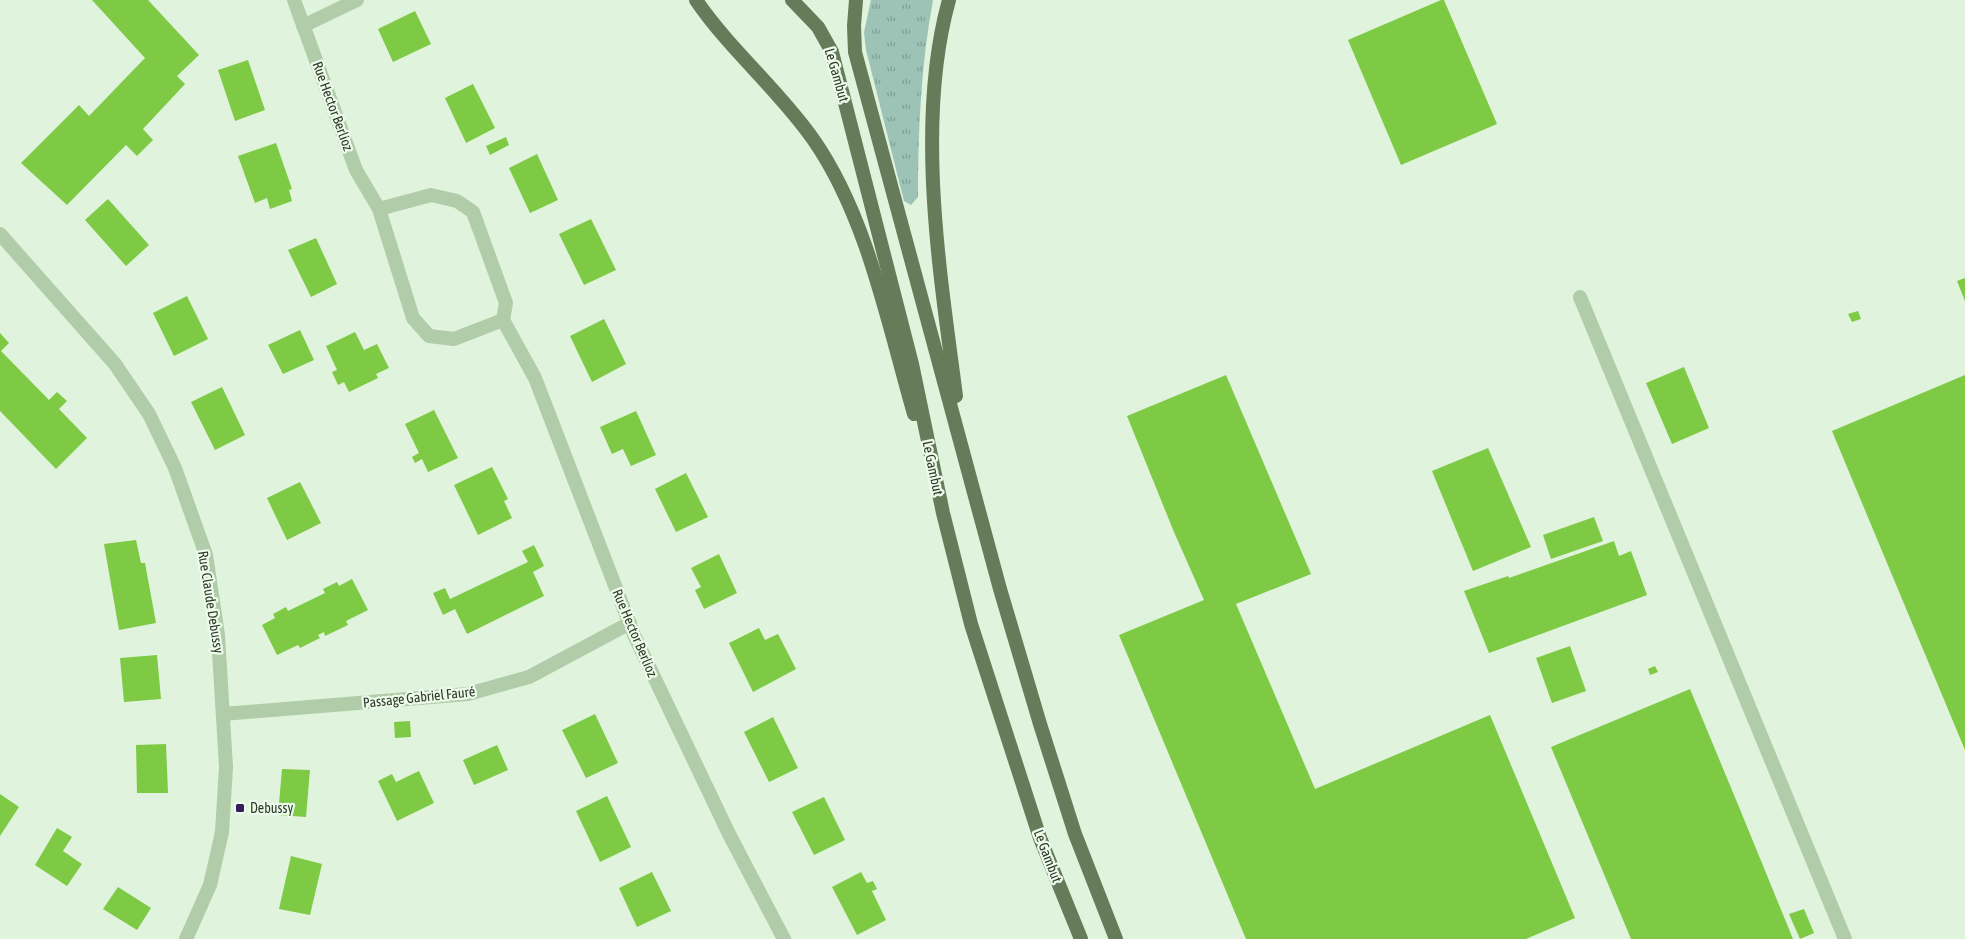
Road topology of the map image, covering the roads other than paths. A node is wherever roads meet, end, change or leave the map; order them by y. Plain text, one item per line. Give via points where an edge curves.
1 (294, 0) edge
2 (357, 0) edge
3 (696, 0) edge
4 (792, 0) edge
5 (856, 0) edge
6 (949, 0) edge
7 (303, 26) junction
8 (379, 209) junction
9 (0, 234) edge
10 (1580, 297) dead end
11 (503, 320) junction
12 (963, 449) junction
13 (943, 513) junction
14 (630, 623) junction
15 (223, 714) junction
16 (186, 939) edge
17 (784, 939) edge
18 (1081, 939) edge
19 (1116, 939) edge
20 (1845, 939) edge

1 - 7 street, Rue Hector Berlioz
2 - 7 street
3 - 13 main road via 712,23 793,112 834,173 850,204
4 - 13 main road, Le Gambut via 818,27 832,52 912,364
5 - 12 main road via 855,52
6 - 12 main road via 939,34 933,126 936,234
7 - 8 street, Rue Hector Berlioz via 356,170
8 - 11 street, Rue Hector Berlioz via 430,195 457,201 473,212 506,303
8 - 11 street, Rue Hector Berlioz via 414,318 430,336 454,339
9 - 15 street, Rue Claude Debussy via 115,364 149,414 175,468 206,554 218,636
10 - 20 street
11 - 14 street, Rue Hector Berlioz via 535,378
12 - 19 main road via 1040,724 1075,834
13 - 18 main road, Le Gambut via 971,624 1040,838
14 - 15 street, Passage Gabriel Fauré via 529,677 468,694
14 - 17 street, Rue Hector Berlioz via 729,834
15 - 16 street, Rue Claude Debussy via 226,767 222,832 210,885

